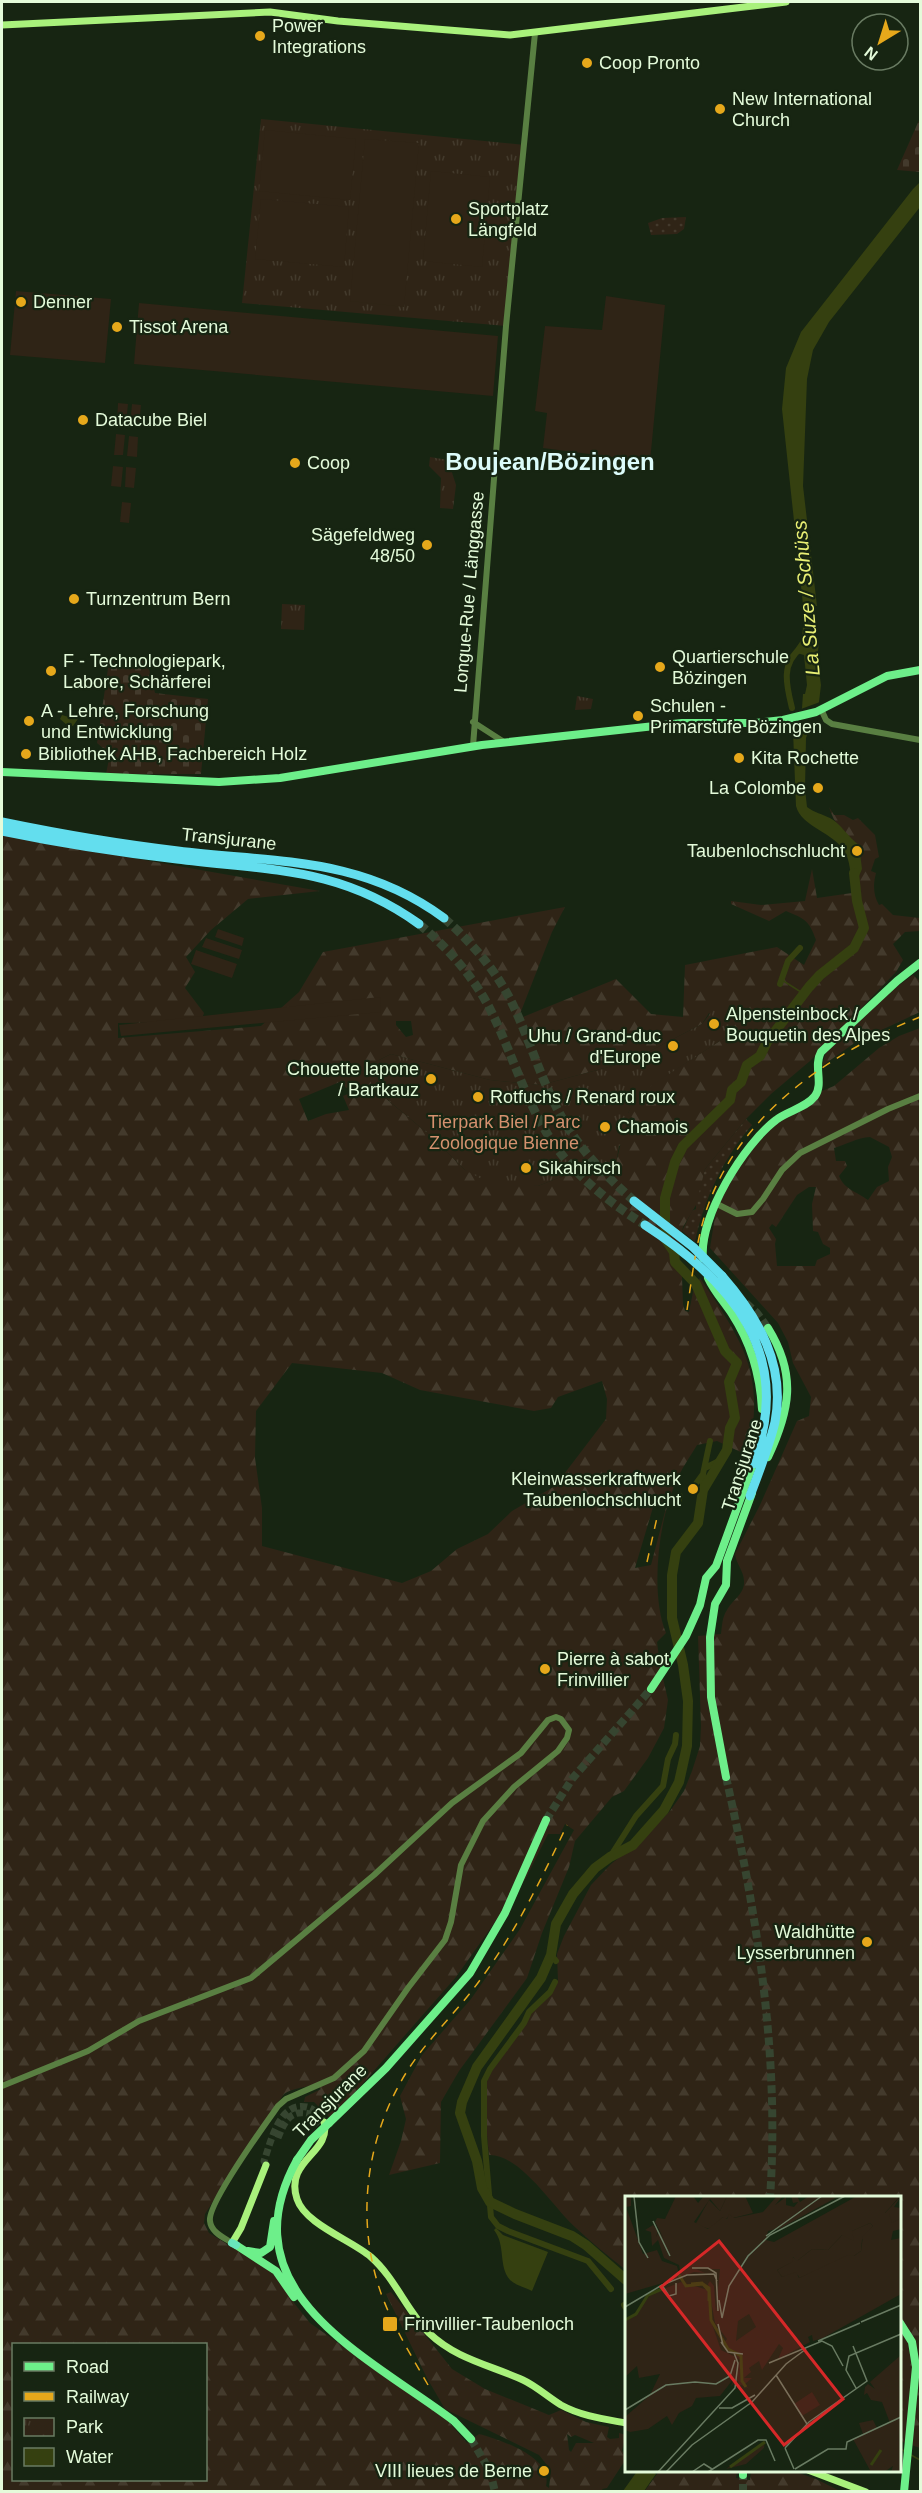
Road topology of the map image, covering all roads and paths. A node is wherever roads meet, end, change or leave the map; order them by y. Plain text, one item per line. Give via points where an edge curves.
1 (786, 2) edge
2 (2, 25) edge
3 (535, 33) junction
4 (921, 670) edge
5 (819, 710) junction
6 (473, 722) junction
7 (921, 740) edge
8 (504, 742) junction
9 (473, 746) junction
10 (2, 772) edge
11 (2, 822) edge
12 (2, 831) edge
13 (444, 918) tunnel mouth
14 (419, 924) tunnel mouth
15 (921, 963) edge
16 (921, 1096) edge
17 (634, 1200) tunnel mouth
18 (717, 1204) junction
19 (646, 1226) tunnel mouth
20 (708, 1229) junction
21 (707, 1254) dead end
22 (768, 1328) tunnel mouth
23 (753, 1464) junction
24 (750, 1496) junction
25 (711, 1573) junction
26 (725, 1578) junction
27 (705, 1586) junction
28 (723, 1591) junction
29 (651, 1689) tunnel mouth
30 (726, 1777) tunnel mouth
31 (546, 1820) tunnel mouth
32 (2, 2086) edge
33 (324, 2124) junction
34 (266, 2164) tunnel mouth
35 (279, 2211) junction
36 (234, 2244) junction
37 (311, 2312) junction
38 (901, 2324) edge
39 (625, 2423) edge
40 (471, 2439) tunnel mouth
41 (813, 2472) edge
42 (866, 2492) edge
43 (904, 2492) edge

1 - 3 main road
2 - 3 main road via 270,12 450,32
3 - 6 street, Longue-Rue / Länggasse
4 - 5 main road via 887,676
5 - 7 street via 832,724
5 - 8 main road via 755,723 682,723
6 - 8 street
6 - 9 street, Longue-Rue / Länggasse
8 - 9 main road
9 - 10 main road via 250,781
11 - 13 highway, Transjurane via 141,846 333,867 407,894
12 - 14 highway, Transjurane via 124,853 308,874 383,900
15 - 18 main road via 821,1052 815,1096 758,1135 740,1159
16 - 18 street via 800,1153 782,1170 752,1212 737,1214
17 - 24 highway, Transjurane, bridge via 722,1276 765,1338 774,1369 776,1400 771,1433
18 - 20 main road
19 - 23 highway, Transjurane via 718,1285 755,1339 768,1404 765,1429
20 - 21 main road
20 - 23 main road via 702,1245 708,1278 746,1338 757,1371 762,1412
22 - 24 main road via 784,1362 787,1400 779,1432
23 - 25 main road, Transjurane
24 - 26 main road, Transjurane via 727,1561
25 - 26 main road
25 - 27 main road
26 - 28 main road
27 - 28 main road via 712,1594
27 - 29 main road via 686,1636
28 - 30 main road via 714,1608 710,1637 711,1697
31 - 33 main road, Transjurane via 502,1919 470,1973 386,2068
32 - 36 street via 79,2055 139,2021 251,1978 374,1875 452,1803 515,1759 544,1723 552,1718 561,1719 569,1730 564,1744 502,1798 472,1840 461,1865 451,1922 441,1946 352,2064 334,2078 278,2106 219,2196 210,2222 214,2230
33 - 35 main road, Transjurane, bridge via 297,2160 284,2186
33 - 39 main road via 314,2150 298,2170 295,2185 297,2199 312,2218 377,2263 423,2326 456,2353 524,2380 573,2411
34 - 36 main road
35 - 36 main road via 270,2247 258,2254
35 - 37 main road, Transjurane via 280,2248 295,2289
36 - 37 main road via 276,2271 297,2302
37 - 40 main road, Transjurane via 339,2338 454,2421
38 - 43 main road via 910,2338 916,2373
41 - 42 main road

